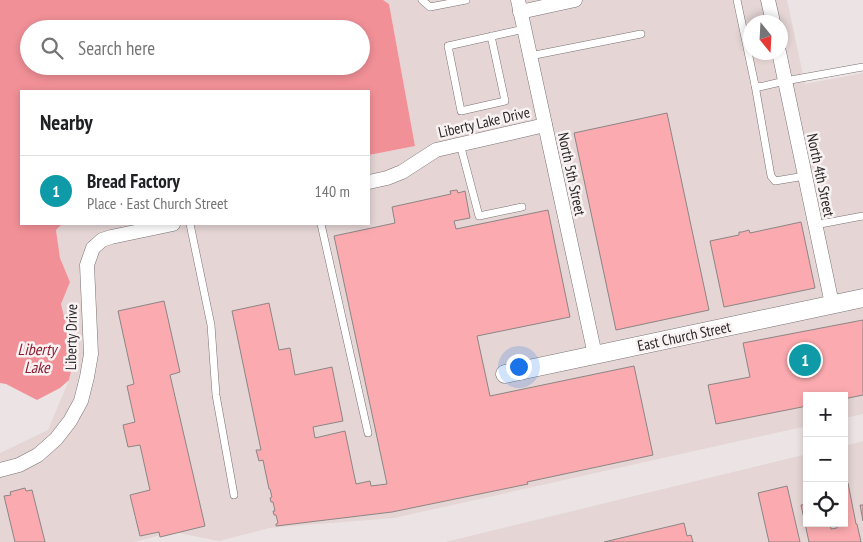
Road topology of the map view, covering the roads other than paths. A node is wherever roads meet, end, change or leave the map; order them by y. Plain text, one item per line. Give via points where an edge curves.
1 (422, 0) edge
2 (466, 0) edge
3 (575, 0) edge
4 (737, 0) edge
5 (768, 0) edge
6 (519, 6) edge
7 (771, 15) edge
8 (524, 29) junction
9 (641, 34) dead end
10 (491, 36) junction
11 (530, 56) junction
12 (781, 60) edge
13 (863, 67) edge
14 (785, 81) junction
15 (755, 85) junction
16 (544, 125) junction
17 (460, 144) junction
18 (805, 176) junction
19 (374, 181) edge
20 (522, 207) dead end
21 (863, 216) edge
22 (168, 225) edge
23 (190, 225) edge
24 (321, 225) edge
25 (815, 225) junction
26 (863, 298) edge
27 (832, 304) junction
28 (595, 355) junction
29 (505, 374) dead end
30 (368, 433) dead end
31 (0, 470) edge
32 (234, 495) dead end

1 - 2 lane via 430,7
3 - 6 street
4 - 15 lane
5 - 7 street
6 - 8 street, North 5th Street
8 - 10 lane
8 - 11 street, North 5th Street
9 - 11 lane
10 - 10 lane via 448,46 461,111 505,101
11 - 16 street, North 5th Street
12 - 14 street, North 4th Street
13 - 14 lane
14 - 15 lane via 759,87
14 - 18 street, North 4th Street
15 - 18 lane via 770,176 774,182
16 - 17 street, Liberty Lake Drive
16 - 28 street, North 5th Street
17 - 19 street, Liberty Lake Drive via 436,150 402,172
17 - 20 lane via 479,216
18 - 25 street, North 4th Street
21 - 25 lane
22 - 31 street, Liberty Drive via 111,237 92,248 87,265 90,354 81,401 70,421 44,450 19,465
23 - 32 lane via 211,325 216,395
24 - 30 lane
25 - 27 street, North 4th Street
26 - 27 street, East Church Street
27 - 28 street, East Church Street
28 - 29 street, East Church Street

